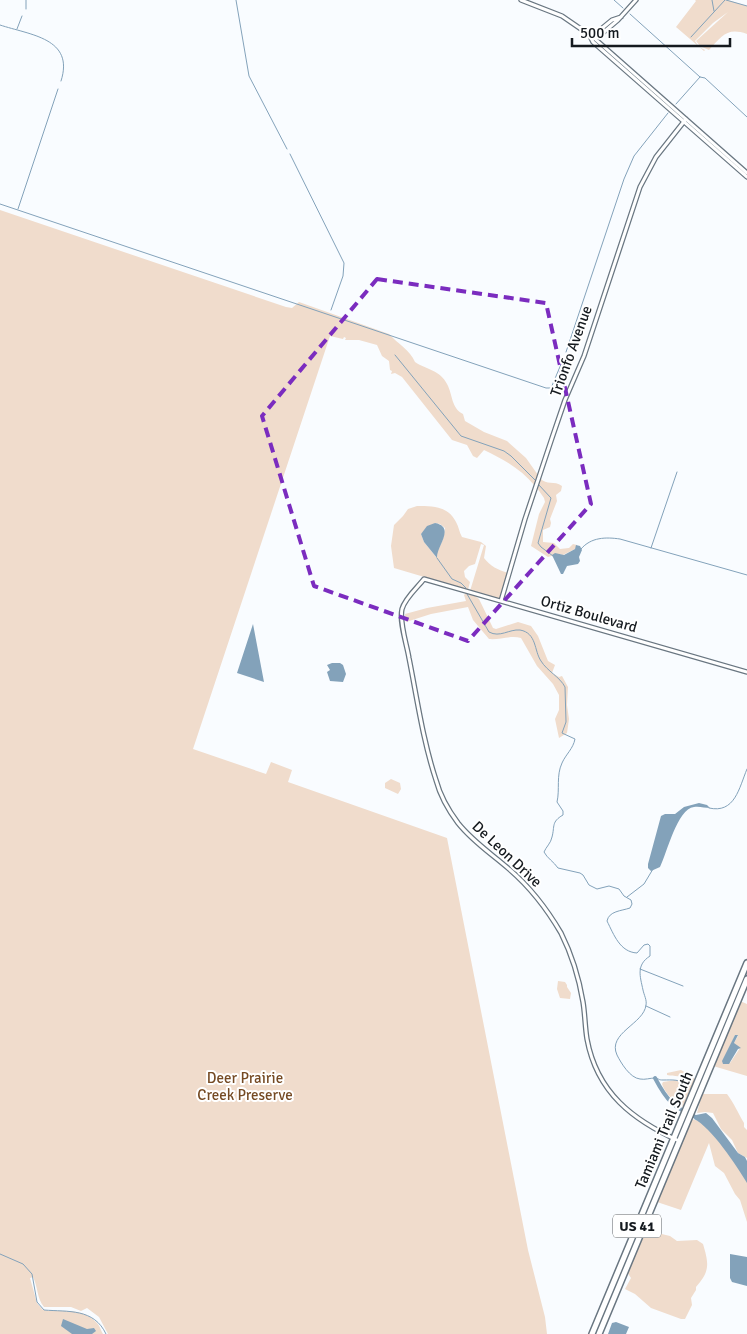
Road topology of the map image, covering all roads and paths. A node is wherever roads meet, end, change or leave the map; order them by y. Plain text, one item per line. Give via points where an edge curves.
1 (521, 0) edge
2 (636, 0) edge
3 (594, 38) junction
4 (685, 120) junction
5 (747, 172) edge
6 (747, 177) edge
7 (424, 579) joint
8 (501, 601) junction
9 (747, 672) edge
10 (747, 963) edge
11 (747, 980) edge
12 (689, 1110) junction
13 (676, 1140) junction
14 (592, 1334) edge
15 (599, 1334) edge

1 - 3 street via 562,16
2 - 3 street via 621,17
3 - 4 street
4 - 5 street
4 - 6 street
4 - 8 street, Trionfo Avenue via 656,157 640,187 584,356 558,421
7 - 8 street, Ortiz Boulevard
7 - 13 street, De Leon Drive via 406,600 402,616 439,789 464,831 524,883 556,924 578,979 591,1054 609,1090 634,1117
8 - 9 street, Ortiz Boulevard
10 - 12 main road, Tamiami Trail South / US 41
11 - 12 main road, Tamiami Trail South / US 41
12 - 13 main road, Tamiami Trail South / US 41
13 - 14 main road, Tamiami Trail South / US 41
13 - 15 main road, Tamiami Trail South / US 41

